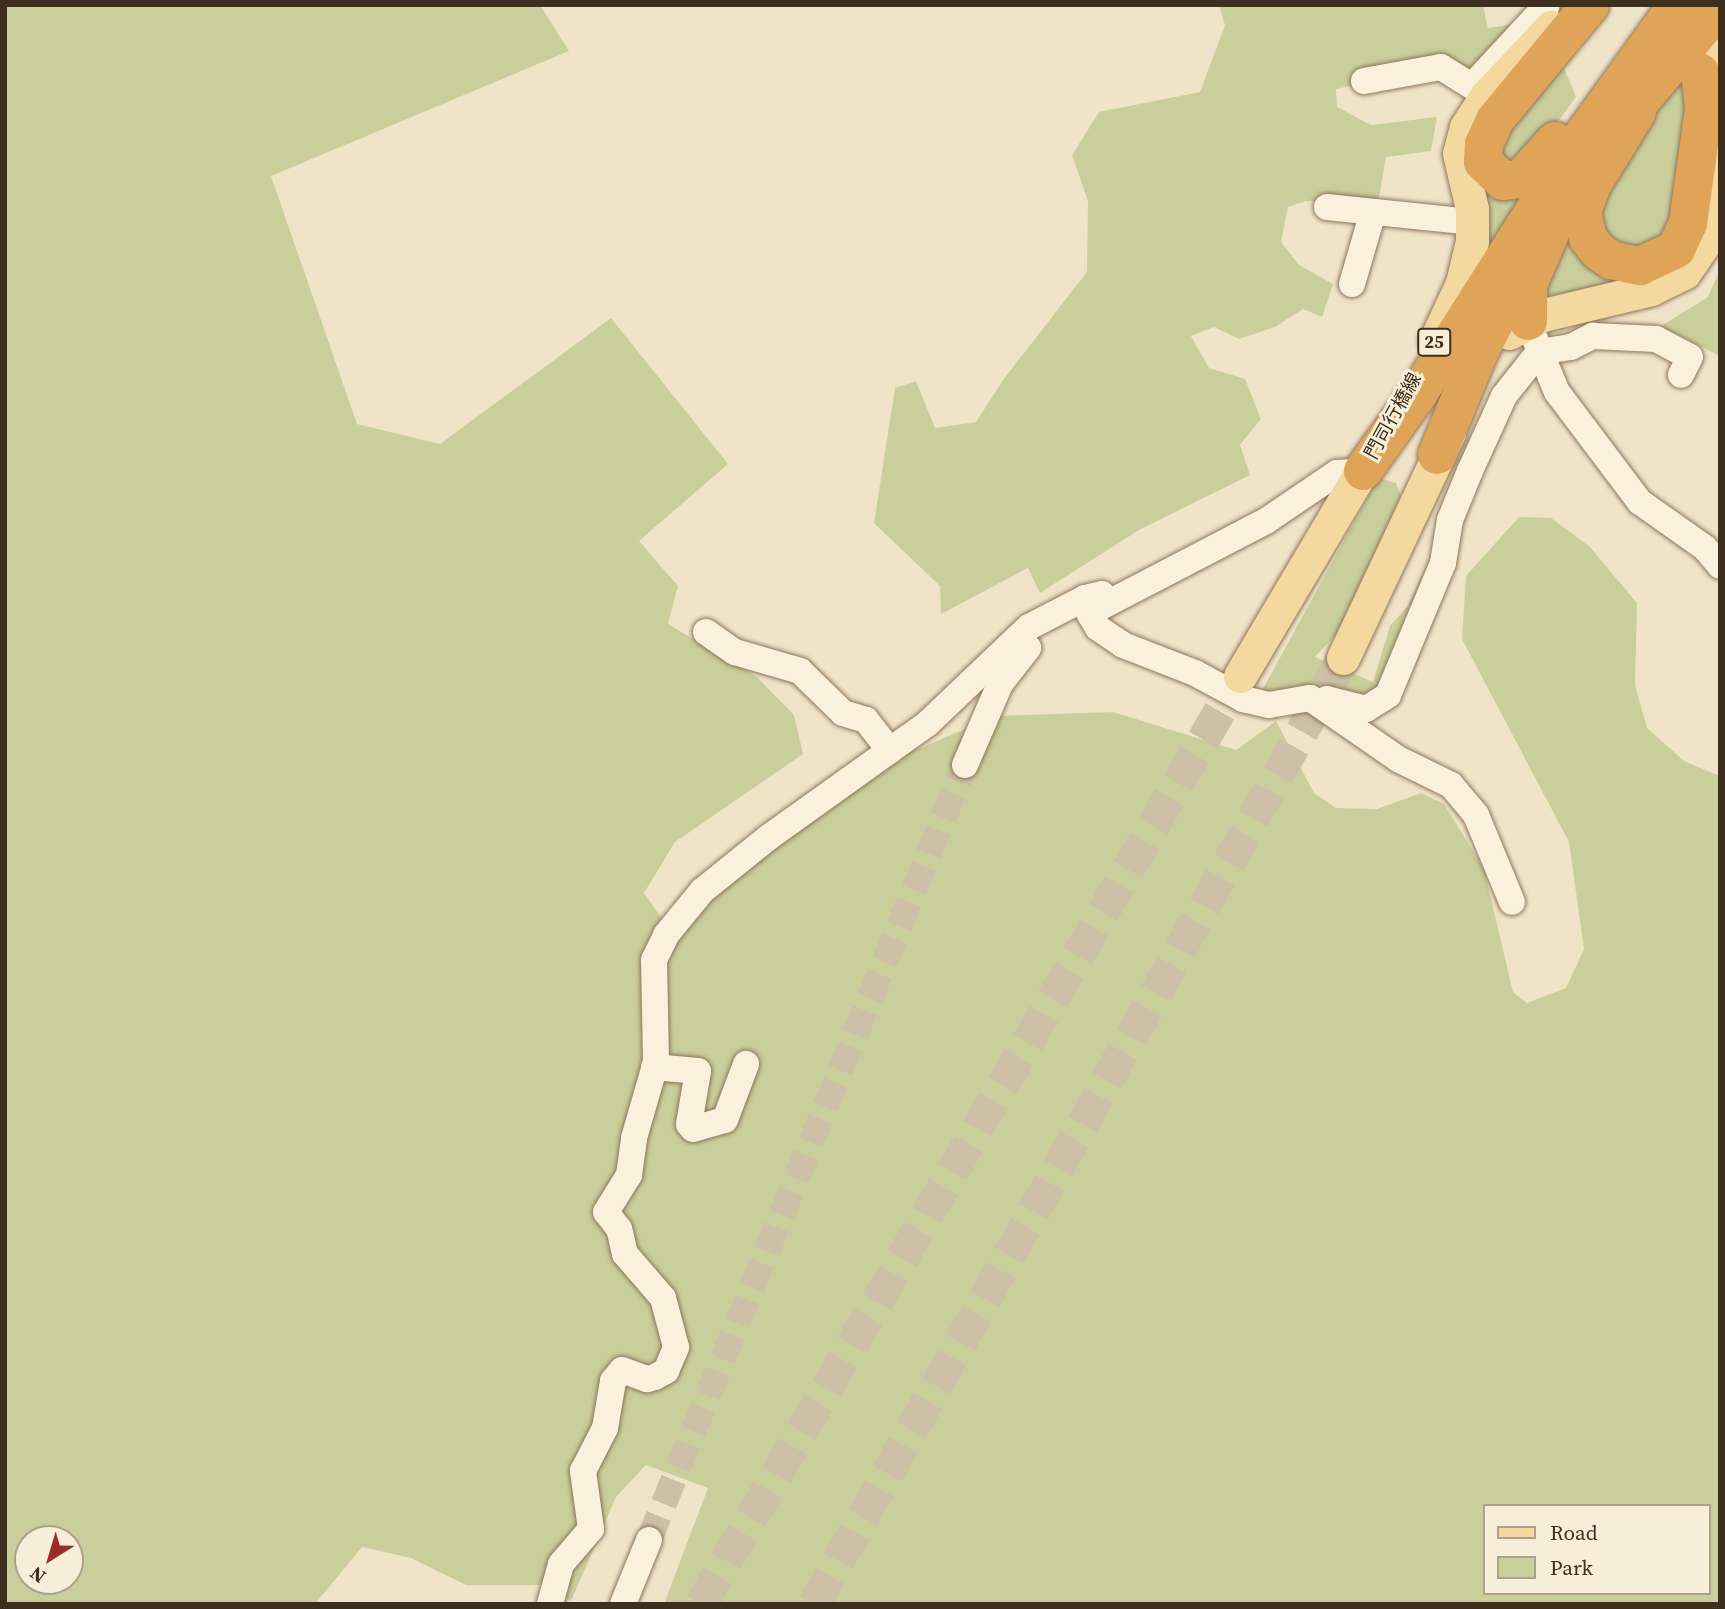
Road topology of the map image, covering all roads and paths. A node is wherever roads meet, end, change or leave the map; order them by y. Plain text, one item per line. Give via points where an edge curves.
1 (1547, 5) edge
2 (1568, 5) edge
3 (1590, 5) edge
4 (1667, 5) edge
5 (1677, 5) edge
6 (1720, 8) edge
7 (1700, 61) edge
8 (1364, 80) dead end
9 (1479, 91) junction
10 (1720, 157) edge
11 (1328, 207) dead end
12 (1561, 208) junction
13 (1373, 212) junction
14 (1473, 222) junction
15 (1352, 284) dead end
16 (1534, 336) junction
17 (1681, 375) dead end
18 (1437, 454) junction
19 (1363, 471) junction
20 (1720, 566) edge
21 (1099, 607) junction
22 (706, 632) dead end
23 (1343, 658) tunnel mouth
24 (1240, 676) tunnel mouth
25 (1321, 705) junction
26 (890, 751) junction
27 (965, 765) tunnel mouth
28 (1512, 902) dead end
29 (746, 1064) dead end
30 (654, 1067) junction
31 (649, 1540) tunnel mouth
32 (550, 1604) edge
33 (623, 1604) edge

1 - 9 street
2 - 9 main road, 門司行橋線 / 25
3 - 4 highway via 1518,90 1488,134 1483,162 1503,181 1521,179 1537,165 1602,76
5 - 19 highway via 1574,148 1418,394
6 - 7 highway
7 - 12 highway
8 - 9 street via 1441,66
9 - 14 main road, 門司行橋線 / 25 via 1459,153
10 - 16 main road via 1711,234 1684,273
11 - 13 street
12 - 16 highway via 1528,285
12 - 18 highway via 1497,316
13 - 14 street
13 - 15 street
14 - 19 main road, 門司行橋線 / 25 via 1468,262 1453,304
16 - 17 street via 1571,347 1593,336 1656,339 1690,357
16 - 18 main road via 1512,330 1490,356
16 - 20 street via 1557,393 1640,502 1705,548
16 - 25 street via 1450,520 1443,563 1388,695 1366,709 1328,699
18 - 23 main road
19 - 21 street via 1337,473 1266,521
19 - 24 main road, 門司行橋線 / 25
21 - 25 street via 1098,628 1123,645 1195,673 1243,699 1269,705 1303,697
21 - 26 street via 1102,594 1029,627 982,676
21 - 27 street via 1030,647 1015,662 989,705
22 - 26 street via 735,652 800,671 843,713 866,720
25 - 28 street via 1398,759 1451,785 1476,815
26 - 30 street via 712,884 666,935 654,960
29 - 30 street via 725,1121 694,1129 689,1124 698,1071
30 - 32 street via 629,1175 606,1212 619,1229 625,1254 663,1297 676,1347 666,1371 655,1377 647,1379 622,1370 613,1381 605,1428 583,1471 591,1530 561,1564
31 - 33 street

